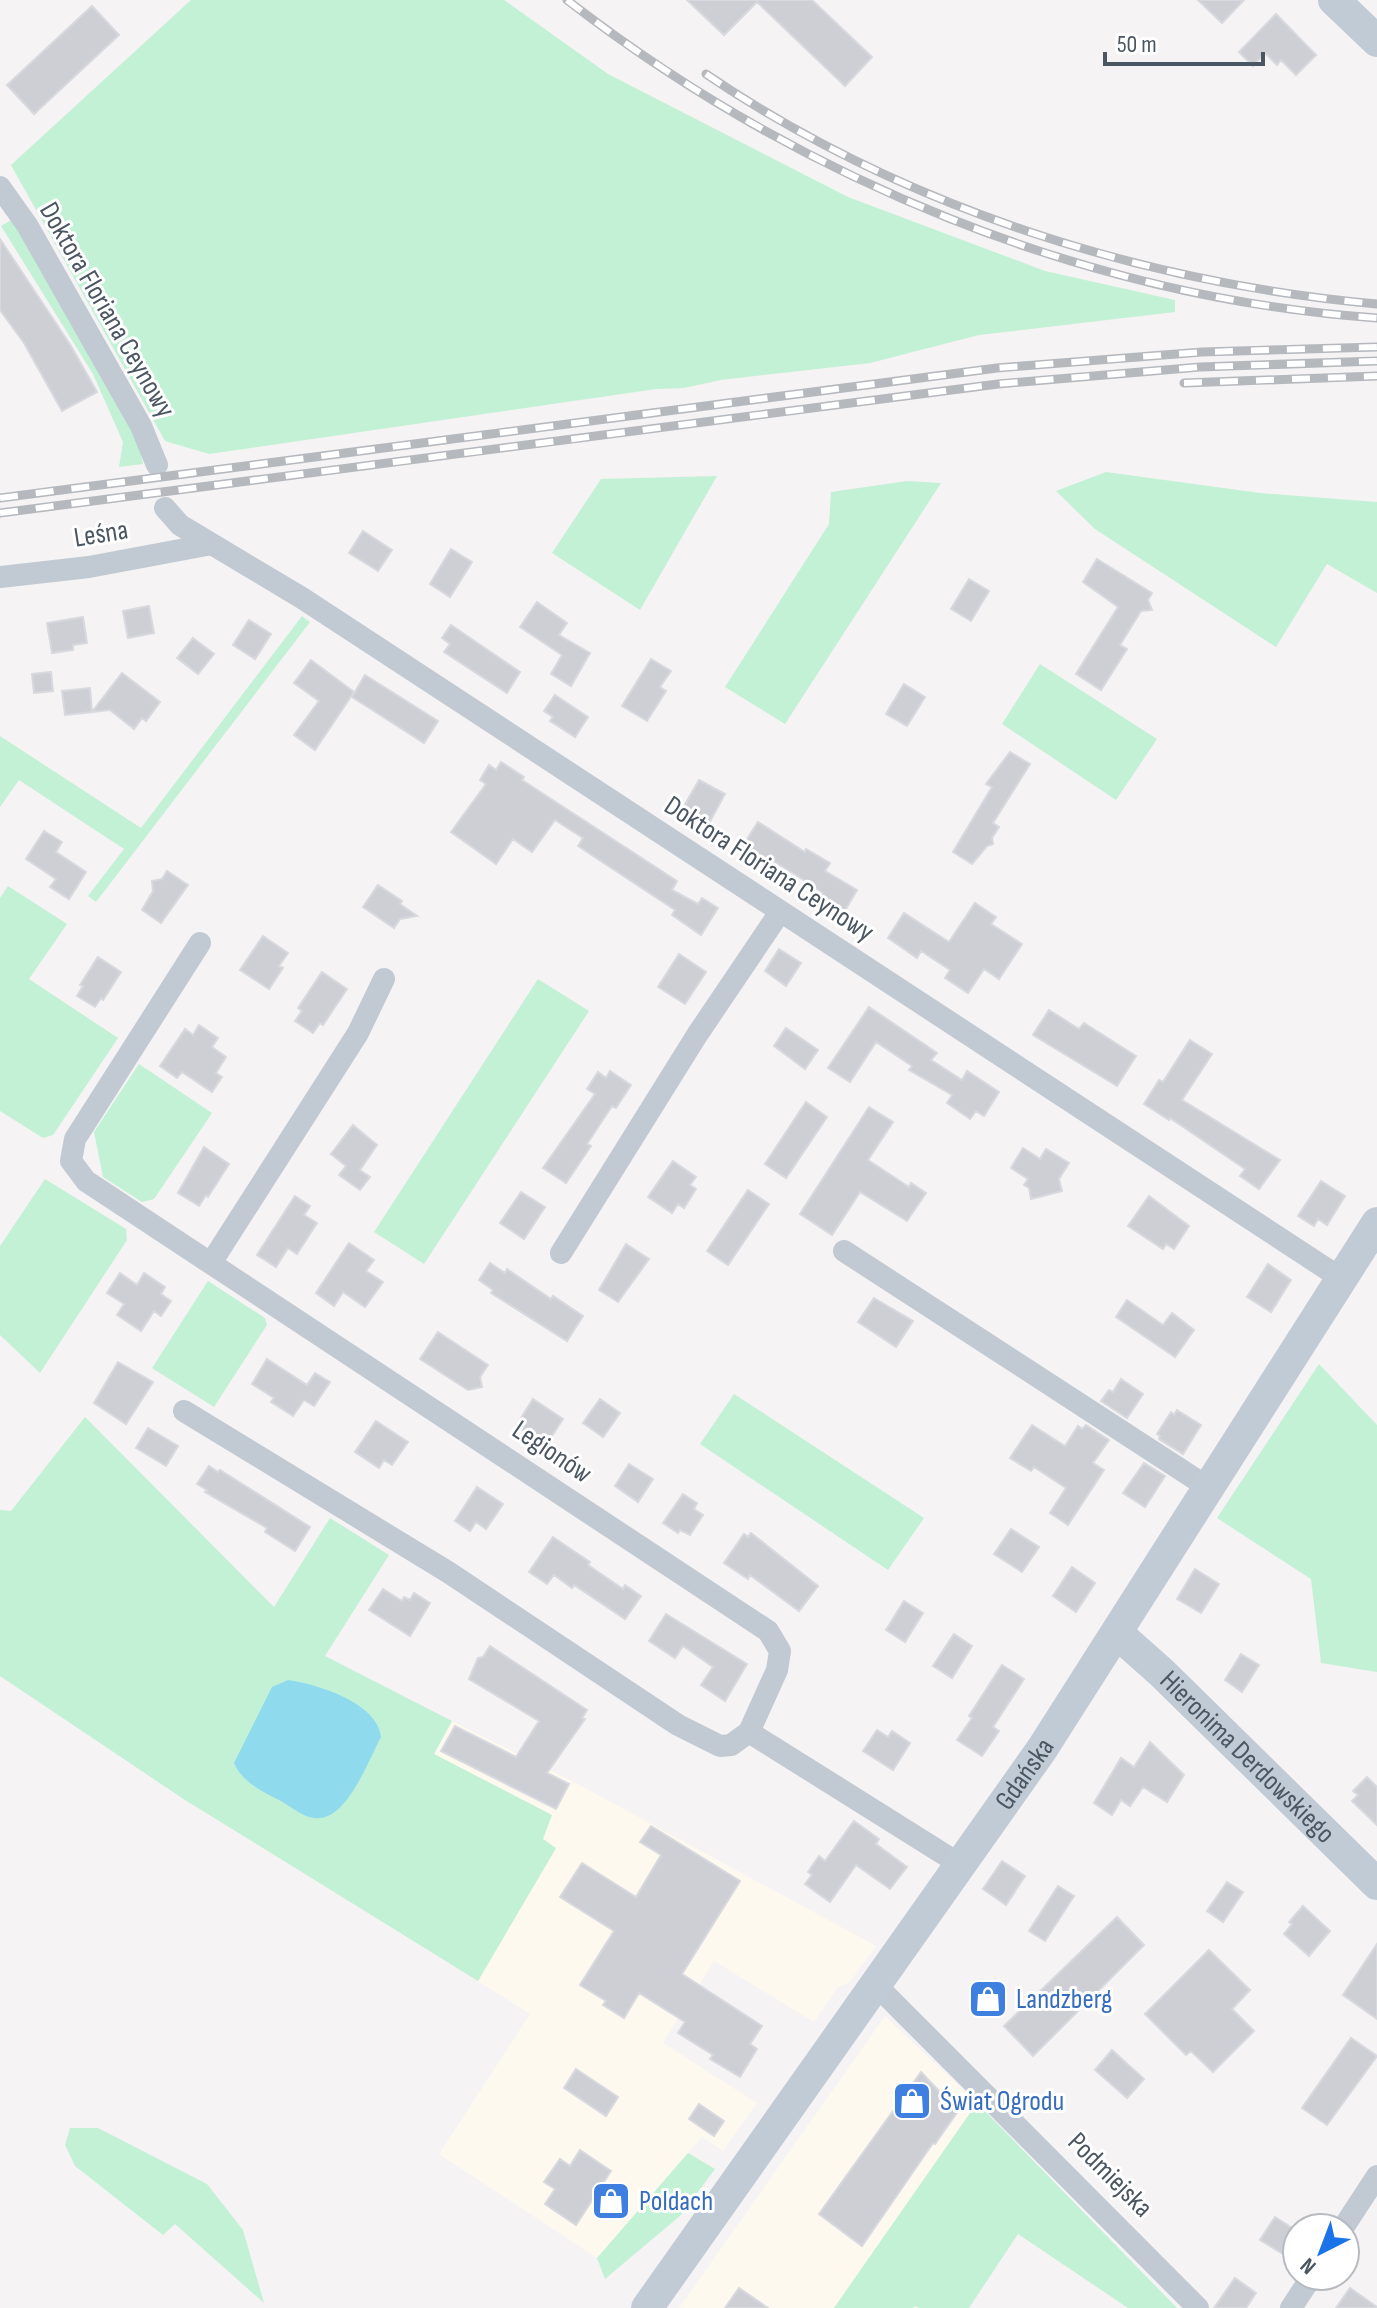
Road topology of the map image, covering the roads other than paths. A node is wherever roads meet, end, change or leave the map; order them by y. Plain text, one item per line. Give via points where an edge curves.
1 (1334, 0) edge
2 (1377, 41) edge
3 (0, 187) edge
4 (157, 465) dead end
5 (165, 508) dead end
6 (212, 544) junction
7 (0, 577) edge
8 (780, 912) junction
9 (200, 943) dead end
10 (384, 979) dead end
11 (1377, 1223) edge
12 (844, 1251) dead end
13 (561, 1253) dead end
14 (211, 1263) junction
15 (1342, 1279) junction
16 (184, 1411) dead end
17 (1209, 1488) junction
18 (1117, 1633) junction
19 (749, 1732) junction
20 (961, 1865) junction
21 (1377, 1884) edge
22 (876, 1985) junction
23 (1377, 2176) edge
24 (1353, 2212) edge
25 (647, 2308) edge
26 (1198, 2308) edge

1 - 2 main road
3 - 4 street, Doktora Floriana Ceynowy via 141,426
5 - 6 street, Doktora Floriana Ceynowy via 180,525
6 - 7 street, Leśna
6 - 8 street, Doktora Floriana Ceynowy
8 - 13 street
8 - 15 street, Doktora Floriana Ceynowy
9 - 14 street, Legionów via 75,1139 71,1161 86,1181
10 - 14 street via 358,1033
11 - 15 main road, Gdańska
12 - 17 street
14 - 19 street, Legionów via 768,1631 780,1651 777,1670
15 - 17 main road, Gdańska
16 - 19 street via 448,1572 678,1725 720,1746
17 - 18 main road, Gdańska
18 - 20 main road, Gdańska
18 - 21 main road, Hieronima Derdowskiego
19 - 20 street
20 - 22 main road, Gdańska
22 - 25 main road, Gdańska
22 - 26 street, Podmiejska
23 - 24 street

